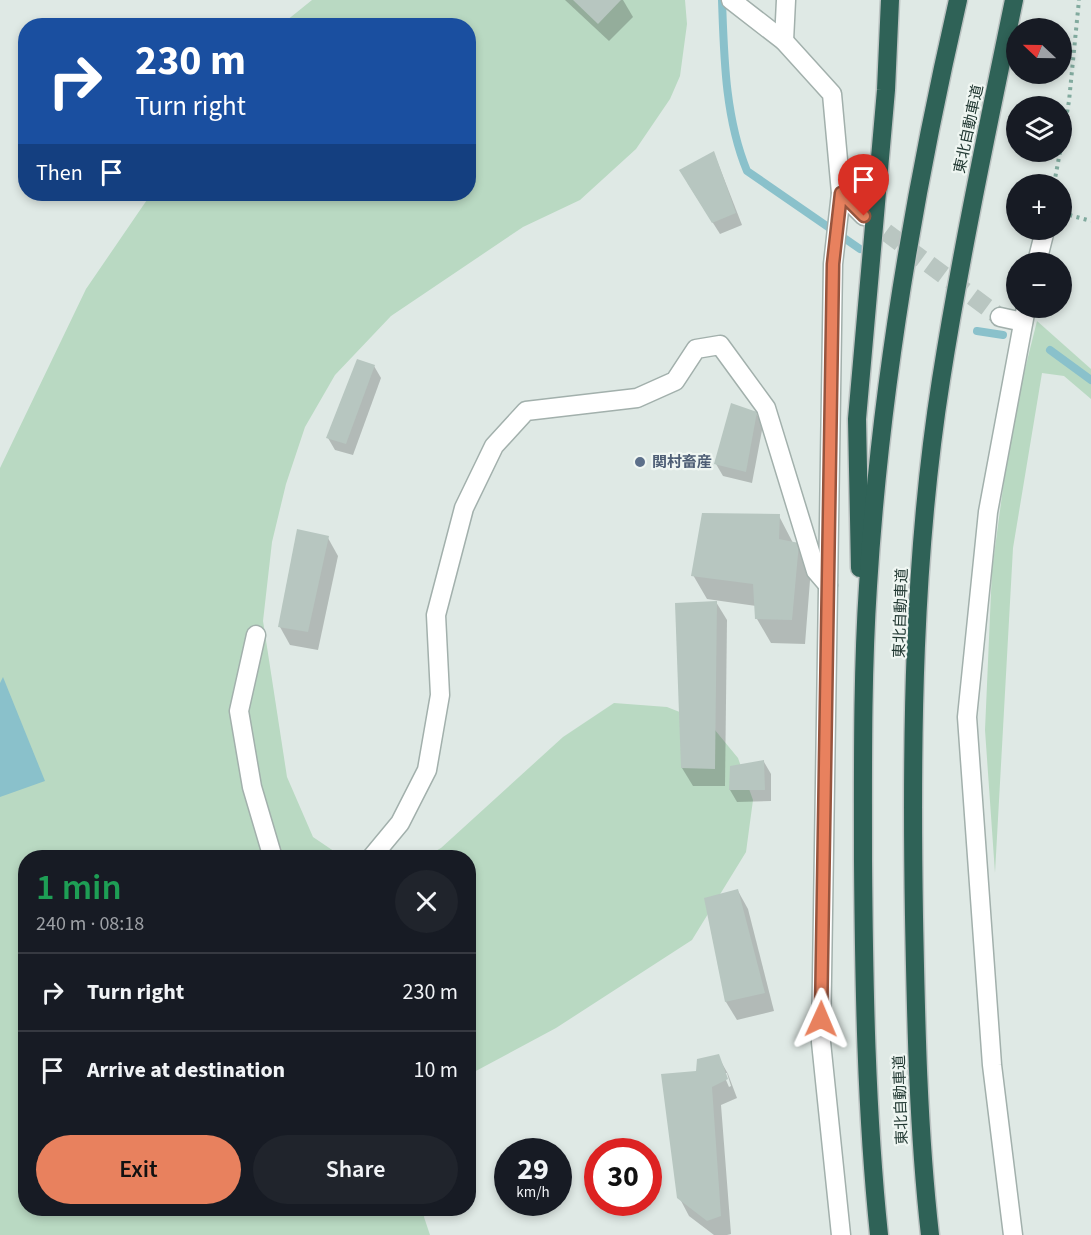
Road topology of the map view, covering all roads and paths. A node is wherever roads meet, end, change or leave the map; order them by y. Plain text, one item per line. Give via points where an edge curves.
1 (731, 0) edge
2 (786, 0) edge
3 (890, 0) edge
4 (958, 0) edge
5 (1014, 0) edge
6 (1079, 0) edge
7 (784, 41) junction
8 (1070, 96) edge
9 (841, 193) junction
10 (864, 216) tunnel mouth
11 (1072, 216) edge
12 (1091, 221) edge
13 (1000, 317) tunnel mouth
14 (1006, 317) edge
15 (1024, 318) edge
16 (828, 585) junction
17 (256, 635) dead end
18 (863, 798) junction
19 (271, 850) edge
20 (377, 850) edge
21 (841, 1235) edge
22 (879, 1235) edge
23 (930, 1235) edge
24 (1013, 1235) edge

1 - 7 street
2 - 7 street
3 - 18 highway via 858,419
4 - 18 highway via 912,231 887,389 868,587
5 - 23 highway, 東北自動車道 via 940,383 920,565 912,817 921,1157
6 - 8 path
7 - 9 street via 832,94
9 - 10 street
9 - 16 street via 834,251
11 - 12 path
13 - 14 street
15 - 24 street via 988,512 967,717 992,1065
16 - 20 street via 816,571 766,408 720,345 696,349 675,381 637,398 526,411 494,446 464,508 436,615 440,695 427,770 399,823
16 - 21 street via 821,1042
17 - 19 street via 239,711 252,787
18 - 22 highway via 864,997

